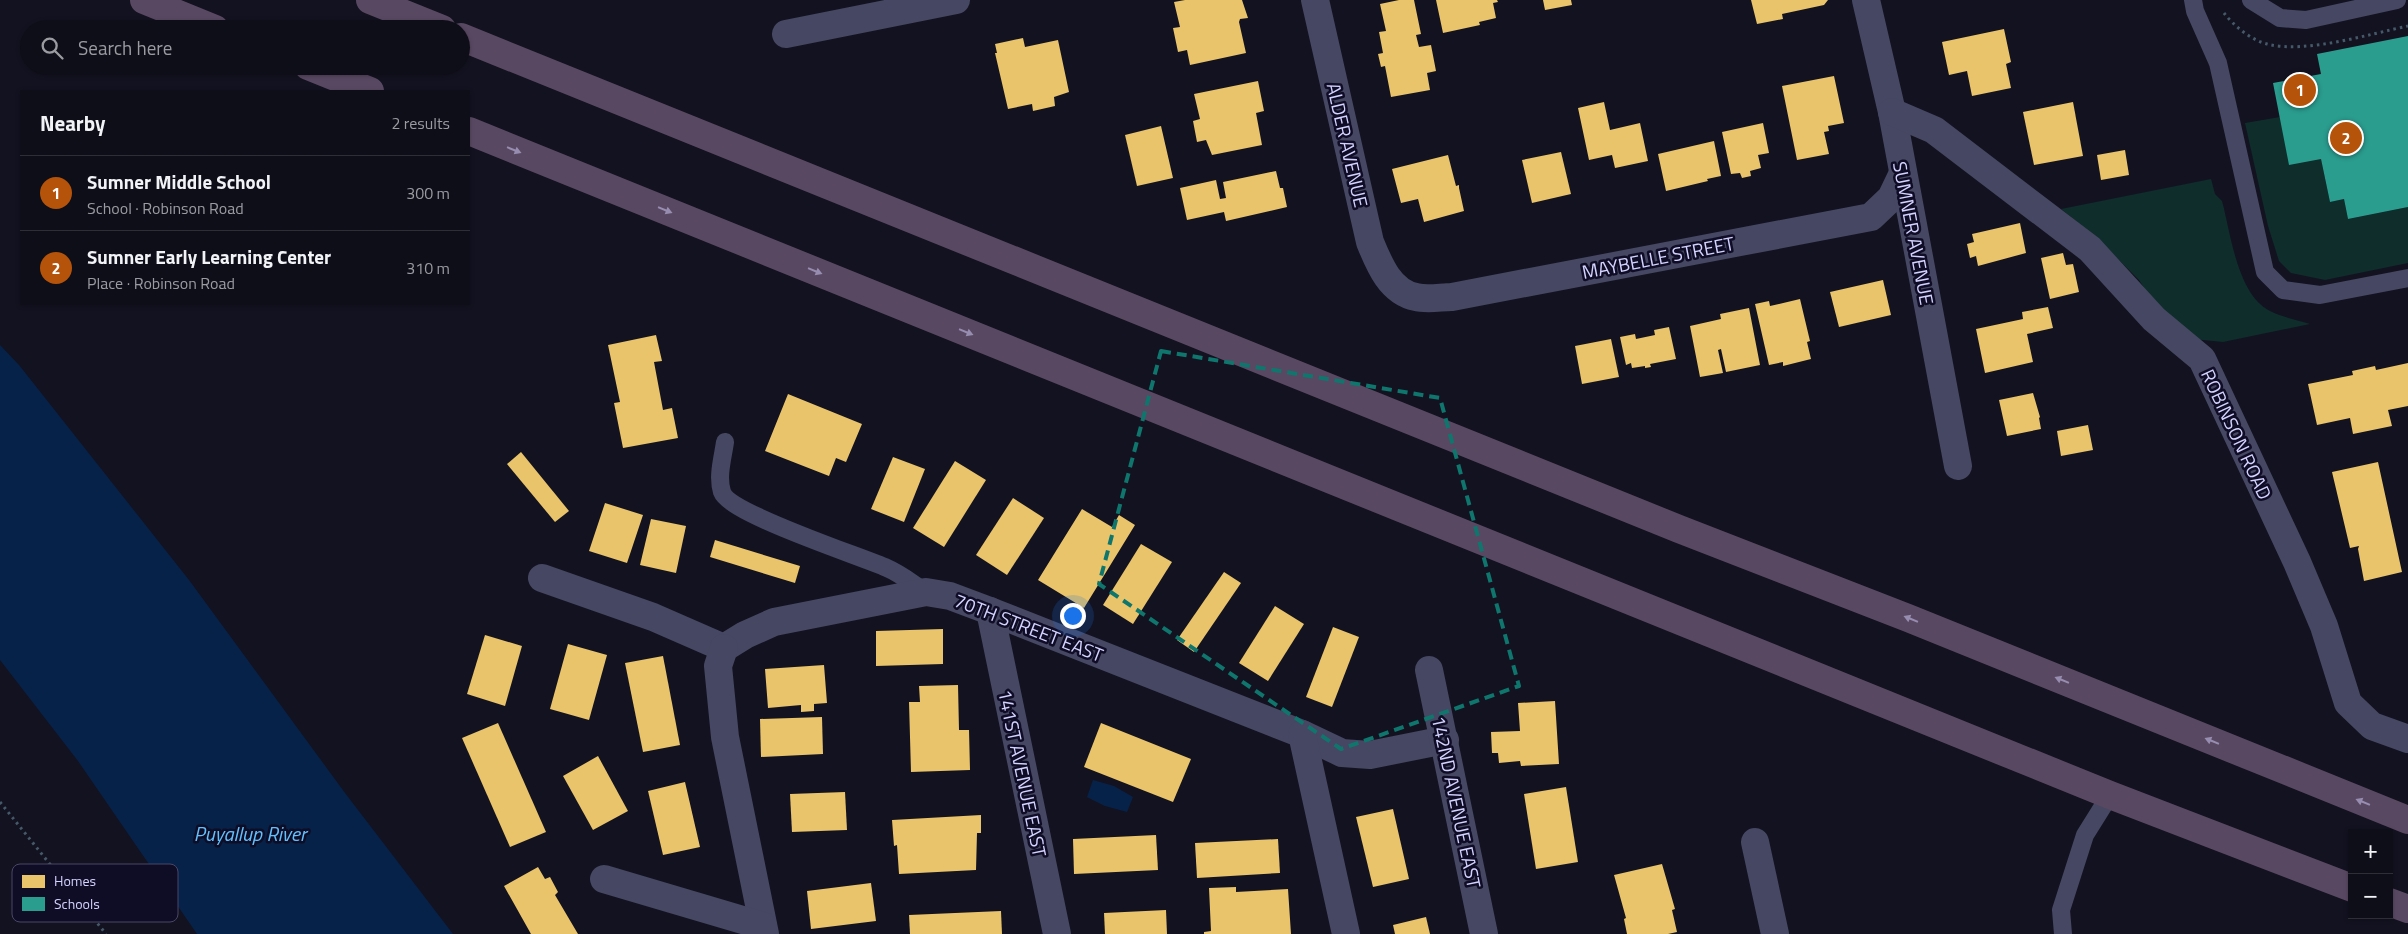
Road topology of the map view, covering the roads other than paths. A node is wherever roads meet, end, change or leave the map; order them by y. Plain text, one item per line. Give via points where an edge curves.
1 (144, 0) edge
2 (370, 0) edge
3 (956, 0) edge
4 (1315, 0) edge
5 (2193, 0) edge
6 (2251, 0) edge
7 (2397, 0) edge
8 (1871, 1) edge
9 (194, 20) edge
10 (420, 20) edge
11 (786, 34) dead end
12 (470, 41) edge
13 (330, 75) edge
14 (368, 90) edge
15 (1892, 112) junction
16 (470, 131) edge
17 (1903, 173) junction
18 (2408, 278) edge
19 (1393, 285) joint
20 (725, 442) dead end
21 (1958, 466) dead end
22 (542, 578) dead end
23 (926, 592) junction
24 (990, 611) junction
25 (724, 648) junction
26 (1429, 670) dead end
27 (1302, 734) junction
28 (2408, 739) edge
29 (1444, 740) junction
30 (2110, 795) junction
31 (2408, 820) edge
32 (1754, 842) dead end
33 (604, 879) dead end
34 (2348, 886) edge
35 (2393, 903) edge
36 (2408, 909) edge
37 (764, 930) edge
38 (1057, 934) edge
39 (1346, 934) edge
40 (1484, 934) edge
41 (1775, 934) edge
42 (2062, 934) edge

1 - 9 highway
2 - 10 highway
3 - 11 street
4 - 19 street, ALDER AVENUE via 1370,242 1380,267
5 - 18 lane via 2195,12 2218,63 2265,272 2283,290 2320,295
6 - 7 lane via 2280,18 2306,20
8 - 15 street, SUMNER AVENUE
31 -> 12 highway via 1917,621 1679,530
13 - 14 highway
15 - 17 street, SUMNER AVENUE
15 - 28 street, ROBINSON ROAD via 1934,130 2090,249 2154,319 2202,360 2297,562 2324,626 2348,703 2372,726
16 -> 30 highway
17 - 19 street, MAYBELLE STREET via 1891,198 1871,216 1452,297 1416,297
17 - 21 street, SUMNER AVENUE
20 - 23 lane via 720,477 722,493 738,507 846,554 888,568
22 - 25 street via 653,617
23 - 24 street, 70TH STREET EAST via 950,596
23 - 25 street, 70TH STREET EAST via 774,622
24 - 27 street, 70TH STREET EAST
24 - 38 street, 141ST AVENUE EAST
25 - 37 street via 718,666 725,737
26 - 29 street, 142ND AVENUE EAST
27 - 29 street, 70TH STREET EAST via 1342,753 1370,755
27 - 39 street
29 - 40 street, 142ND AVENUE EAST
30 - 34 highway
30 - 42 lane via 2085,835 2061,910
32 - 41 street
33 - 37 street
35 - 36 highway

